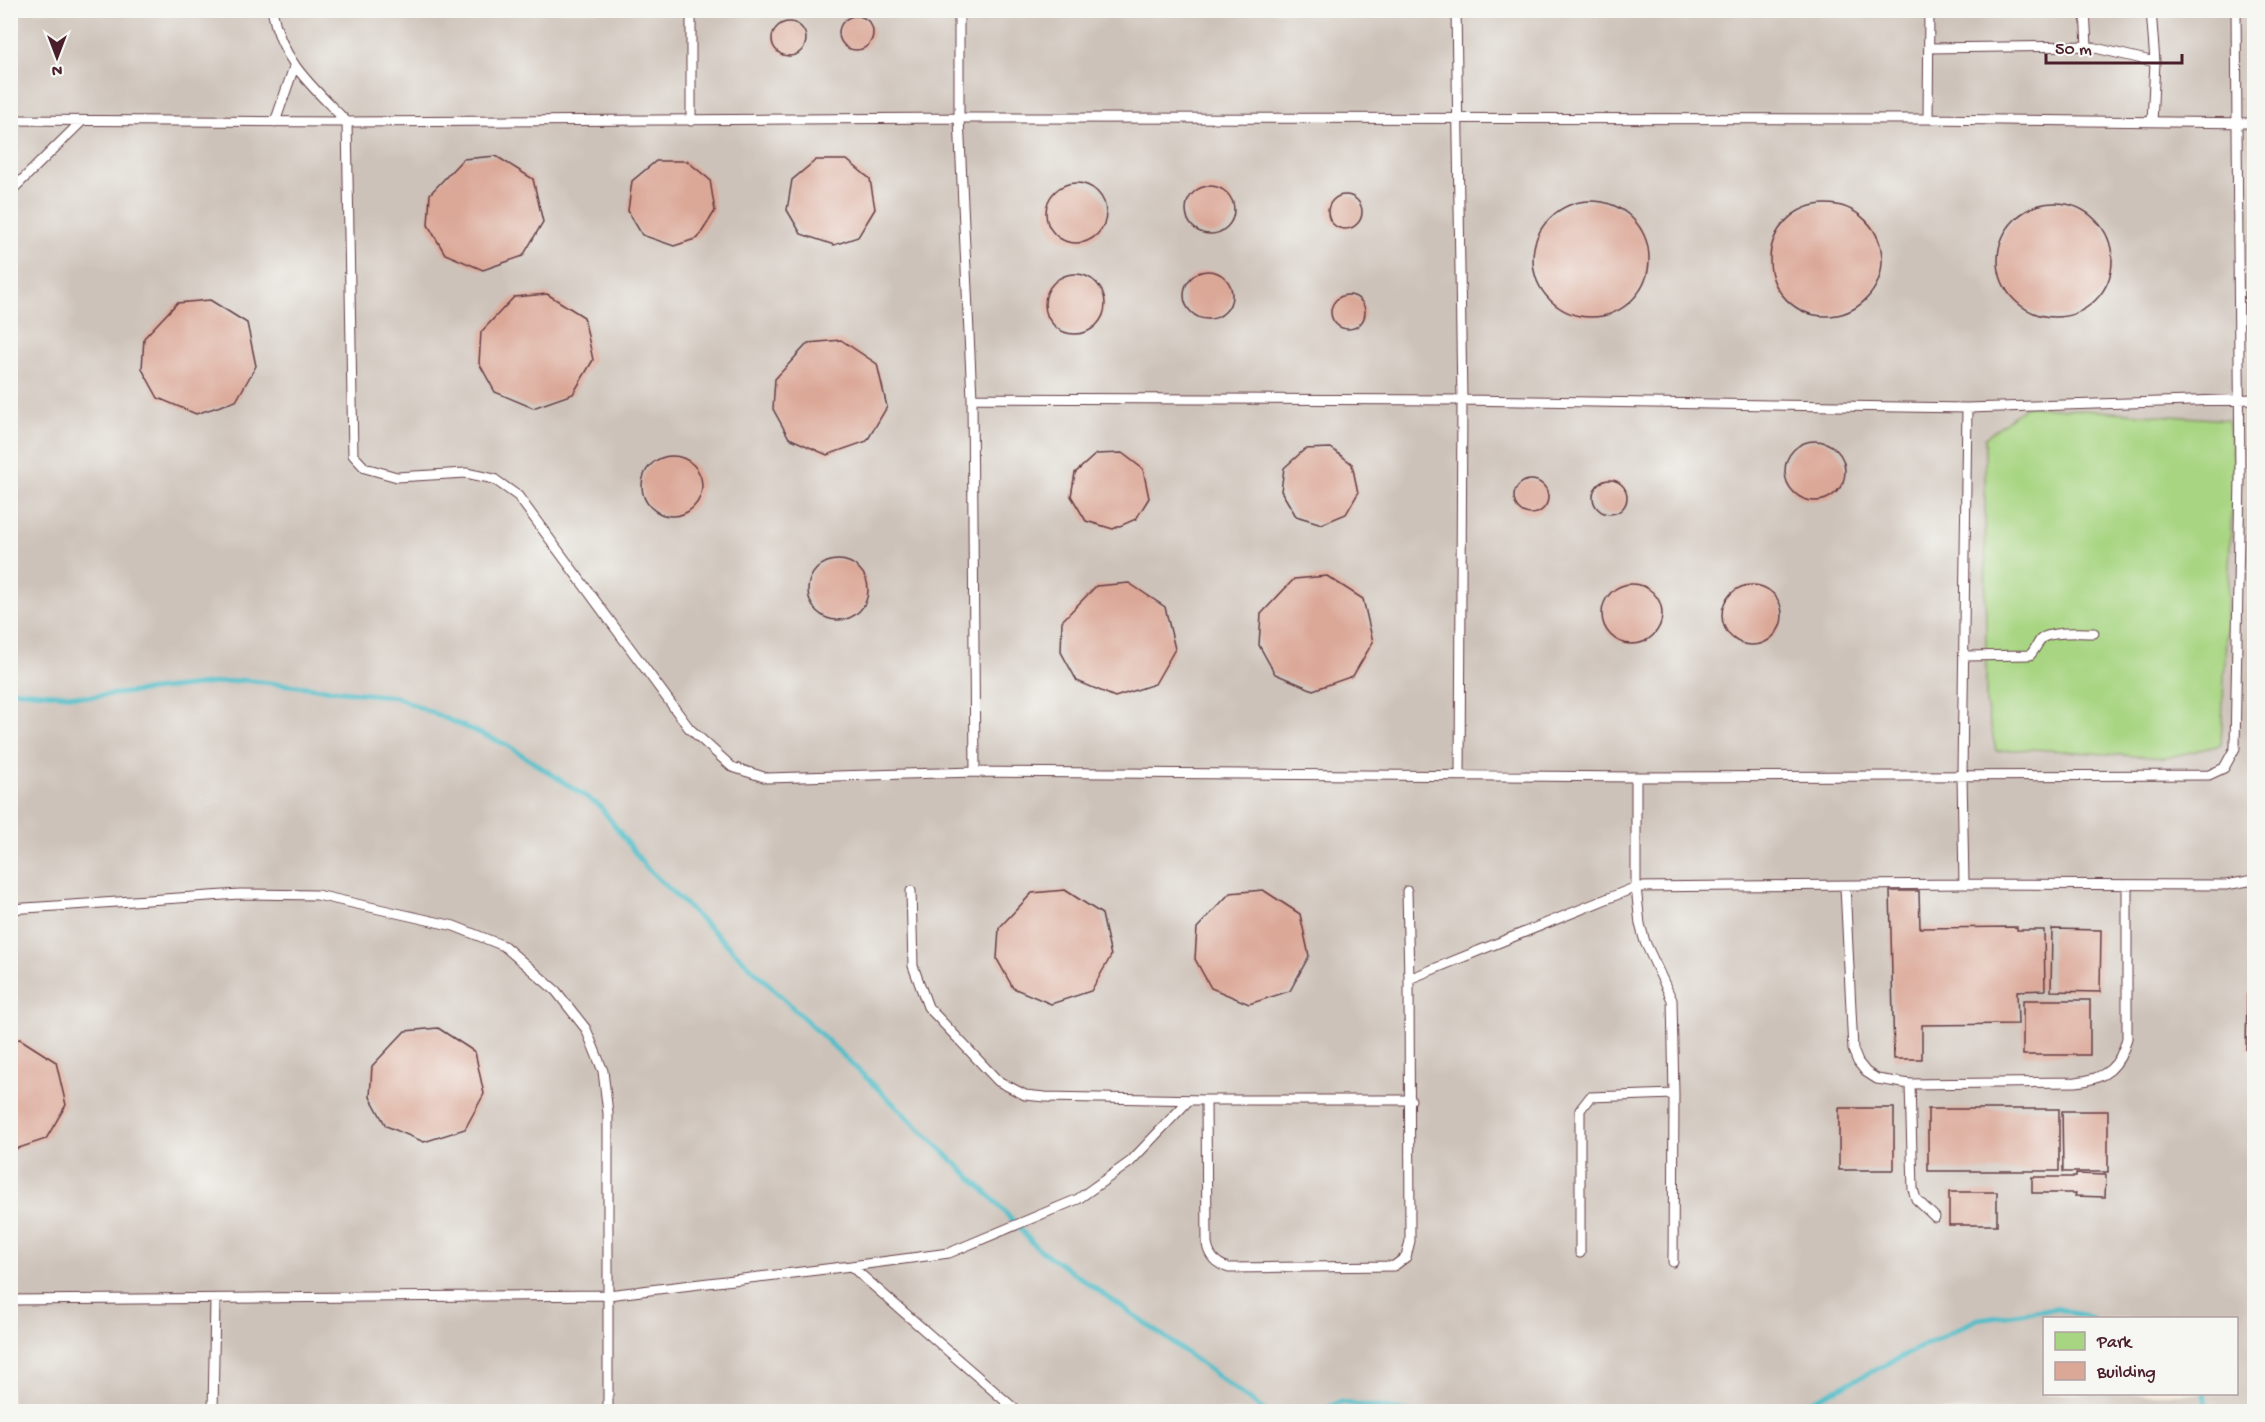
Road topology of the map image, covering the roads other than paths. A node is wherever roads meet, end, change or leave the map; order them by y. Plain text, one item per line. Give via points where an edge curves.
1 (272, 10) edge
2 (691, 10) edge
3 (959, 10) edge
4 (1456, 10) edge
5 (1929, 10) edge
6 (2085, 10) edge
7 (2151, 10) edge
8 (2236, 10) edge
9 (2087, 46) junction
10 (1929, 48) junction
11 (2155, 62) junction
12 (294, 67) junction
13 (959, 118) junction
14 (1458, 119) junction
15 (1928, 119) junction
16 (10, 120) edge
17 (82, 121) junction
18 (691, 121) junction
19 (274, 122) junction
20 (347, 122) junction
21 (2152, 122) junction
22 (2254, 123) edge
23 (2237, 124) junction
24 (10, 192) edge
25 (972, 398) junction
26 (2237, 399) junction
27 (2254, 399) edge
28 (1461, 400) junction
29 (1967, 408) junction
30 (2094, 633) dead end
31 (1964, 656) junction
32 (975, 772) junction
33 (1460, 775) junction
34 (1962, 775) junction
35 (1636, 777) junction
36 (2254, 880) edge
37 (1964, 884) junction
38 (1845, 885) junction
39 (2127, 885) junction
40 (1636, 887) junction
41 (911, 891) dead end
42 (1407, 891) dead end
43 (10, 909) edge
44 (1409, 979) junction
45 (1910, 1084) junction
46 (1674, 1094) junction
47 (1189, 1100) junction
48 (1206, 1100) junction
49 (1411, 1100) junction
50 (1935, 1217) dead end
51 (1581, 1253) dead end
52 (1673, 1262) dead end
53 (851, 1266) junction
54 (608, 1295) junction
55 (10, 1300) edge
56 (215, 1300) junction
57 (213, 1412) edge
58 (608, 1412) edge
59 (1018, 1412) edge

1 - 12 lane via 275,30
2 - 18 lane
3 - 13 lane
4 - 14 lane
5 - 10 lane
6 - 9 lane
7 - 11 lane
8 - 23 lane
9 - 10 lane
9 - 11 lane
10 - 15 lane
11 - 21 lane
12 - 19 lane
12 - 20 lane
13 - 14 lane
13 - 18 lane
13 - 25 lane
14 - 15 lane
14 - 28 lane
15 - 21 lane
16 - 17 lane
17 - 19 lane
17 - 24 lane
18 - 20 lane
19 - 20 lane
20 - 32 lane via 353,455 365,468 397,477 485,477 518,496 688,728 732,767 766,778
21 - 23 lane
22 - 23 lane
23 - 26 lane
25 - 28 lane
25 - 32 lane
26 - 27 lane
26 - 29 lane
26 - 34 lane via 2240,477 2235,748 2224,768 2209,775
28 - 29 lane
28 - 33 lane
29 - 31 lane
30 - 31 lane via 2052,634 2042,639 2030,655
31 - 34 lane
32 - 33 lane
33 - 35 lane
34 - 35 lane
34 - 37 lane
35 - 40 lane
36 - 39 lane via 2226,885
37 - 38 lane
37 - 39 lane
38 - 40 lane
38 - 45 lane via 1853,1050 1866,1072 1877,1079
39 - 45 lane via 2127,1038 2116,1065 2091,1080 2076,1082
40 - 44 lane
40 - 46 lane via 1645,942 1672,1000
41 - 47 lane via 913,966 928,1006 998,1081 1025,1095 1045,1097
42 - 44 lane
43 - 54 lane via 240,894 317,895 454,926 504,946 556,992 586,1029 603,1071 608,1113
44 - 49 lane
45 - 50 lane via 1913,1189 1916,1198
46 - 51 lane via 1590,1097 1580,1110
46 - 52 lane
47 - 48 lane
47 - 53 lane via 1130,1162 1078,1199 949,1252
48 - 49 lane
48 - 49 lane via 1208,1244 1216,1263 1229,1268 1386,1268 1401,1263 1410,1250
53 - 54 lane
53 - 59 lane
54 - 56 lane
54 - 58 lane
55 - 56 lane
56 - 57 lane

